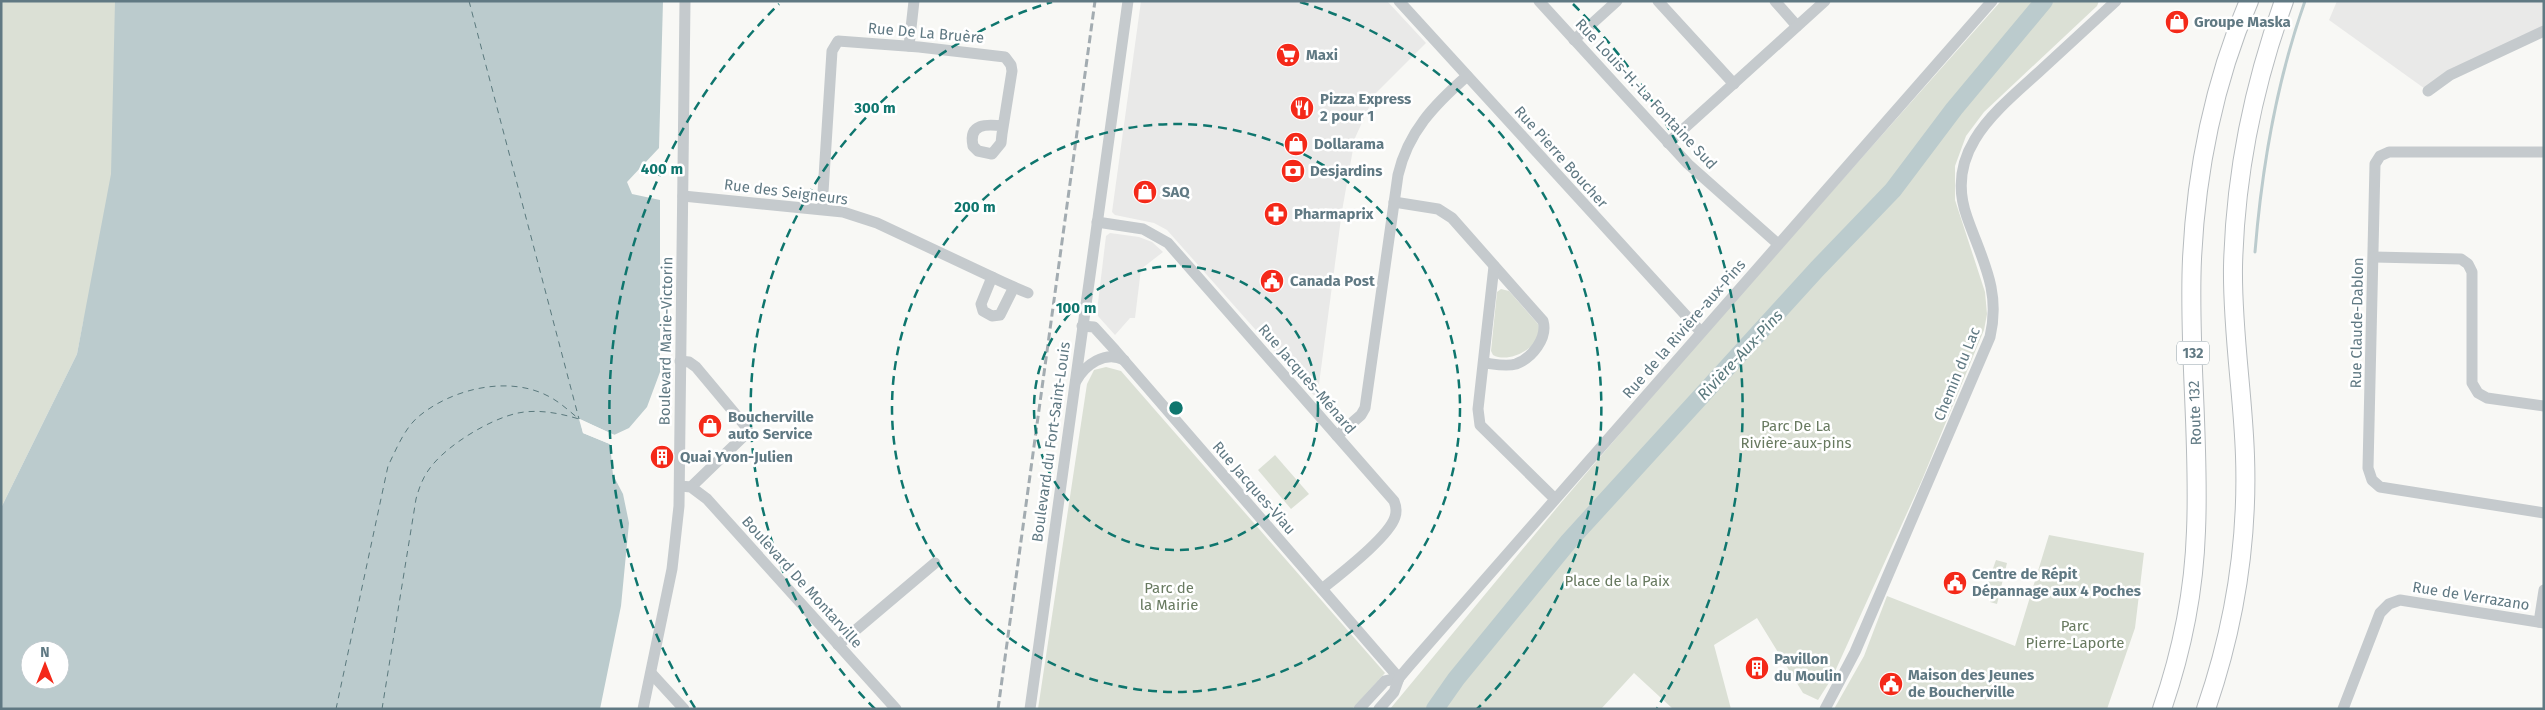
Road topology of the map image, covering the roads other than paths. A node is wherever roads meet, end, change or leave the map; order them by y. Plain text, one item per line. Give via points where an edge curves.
1 (686, 1) edge
2 (914, 1) edge
3 (1128, 1) edge
4 (1399, 1) edge
5 (1539, 1) edge
6 (1617, 1) edge
7 (1658, 1) edge
8 (1775, 1) edge
9 (1825, 1) edge
10 (1992, 1) edge
11 (2116, 1) edge
12 (2249, 1) edge
13 (2284, 1) edge
14 (1797, 26) junction
15 (2544, 31) edge
16 (1574, 40) junction
17 (909, 46) junction
18 (1467, 76) junction
19 (1734, 84) junction
20 (2428, 91) dead end
21 (1003, 126) dead end
22 (1668, 143) junction
23 (2544, 152) edge
24 (683, 196) junction
25 (1394, 202) junction
26 (822, 208) junction
27 (1097, 222) junction
28 (1778, 244) junction
29 (2374, 257) junction
30 (1494, 266) junction
31 (992, 278) junction
32 (1014, 287) junction
33 (1028, 293) dead end
34 (1082, 326) junction
35 (1701, 332) junction
36 (1124, 360) junction
37 (680, 361) junction
38 (1484, 363) junction
39 (1074, 385) junction
40 (2544, 406) edge
41 (1337, 436) junction
42 (685, 487) junction
43 (1555, 499) junction
44 (2544, 513) edge
45 (935, 563) dead end
46 (1322, 589) junction
47 (2544, 590) edge
48 (2541, 623) edge
49 (838, 645) junction
50 (651, 673) junction
51 (1399, 678) junction
52 (643, 709) edge
53 (684, 709) edge
54 (896, 709) edge
55 (1030, 709) edge
56 (1359, 709) edge
57 (1379, 709) edge
58 (1825, 709) edge
59 (2162, 709) edge
60 (2206, 709) edge
61 (2343, 709) edge

1 - 24 street, Boulevard Marie-Victorin
2 - 17 street
3 - 27 street, Boulevard du Fort-Saint-Louis
4 - 18 street, Rue Pierre Boucher
5 - 16 street, Rue Louis-H.-La Fontaine Sud
6 - 16 street
7 - 19 street
8 - 14 street
9 - 14 street
10 - 28 street, Rue de la Rivière-aux-Pins
11 - 58 street, Chemin du Lac via 1995,112 1969,150 1963,169 1963,207 1994,294 1990,337 1855,652
12 - 59 highway, Route 132 / 132 via 2216,99 2198,197 2191,292 2196,544 2185,624
13 - 60 highway via 2256,90 2237,200 2233,294 2245,449 2244,529 2230,626
14 - 19 street
15 - 20 street via 2450,75
16 - 22 street, Rue Louis-H.-La Fontaine Sud
17 - 21 street, Rue De La Bruère via 1000,54 1009,60 1012,71
17 - 26 street, Rue De La Bruère via 838,41 832,51
18 - 25 street via 1417,128 1400,164
18 - 35 street, Rue Pierre Boucher
19 - 22 street
22 - 28 street, Rue Louis-H.-La Fontaine Sud
23 - 29 street, Rue Claude-Dablon via 2389,152 2380,156 2375,164
24 - 26 street, Rue des Seigneurs
24 - 37 street, Boulevard Marie-Victorin
25 - 30 street via 1430,207 1445,213
25 - 41 street via 1365,408
26 - 31 street, Rue des Seigneurs via 877,223
27 - 34 street, Boulevard du Fort-Saint-Louis
27 - 41 street, Rue Jacques-Ménard via 1143,229 1168,243
28 - 35 street, Rue de la Rivière-aux-Pins
29 - 40 street via 2461,259 2468,264 2472,272 2472,383 2478,393 2487,398
29 - 44 street, Rue Claude-Dablon via 2368,468 2372,480 2380,487
30 - 38 street
30 - 38 street via 1538,314 1546,329 1542,342 1522,360 1505,365
31 - 32 street, Rue des Seigneurs
31 - 32 street via 981,307 992,316 1003,312
32 - 33 street, Rue des Seigneurs
34 - 36 street, Rue Jacques-Viau via 1094,327
34 - 39 street, Boulevard du Fort-Saint-Louis
35 - 43 street, Rue de la Rivière-aux-Pins
36 - 39 street via 1112,357 1090,364 1082,370
36 - 46 street, Rue Jacques-Viau
37 - 42 street, Boulevard Marie-Victorin
37 - 42 street via 696,366 748,432
38 - 43 street via 1478,409 1480,424
39 - 55 street, Boulevard du Fort-Saint-Louis
41 - 46 street, Rue Jacques-Ménard via 1394,501 1396,508 1391,524 1367,552
42 - 49 street, Boulevard De Montarville via 707,499
42 - 50 street, Boulevard Marie-Victorin
43 - 51 street, Rue de la Rivière-aux-Pins
45 - 49 street
46 - 51 street, Rue Jacques-Viau
47 - 48 street
48 - 61 street, Rue de Verrazano via 2400,600 2389,604 2380,613
49 - 54 street, Boulevard De Montarville
50 - 52 street, Boulevard Marie-Victorin
50 - 53 street
51 - 56 street, Rue de la Rivière-aux-Pins via 1385,681
51 - 57 street, Rue de la Rivière-aux-Pins via 1394,692

